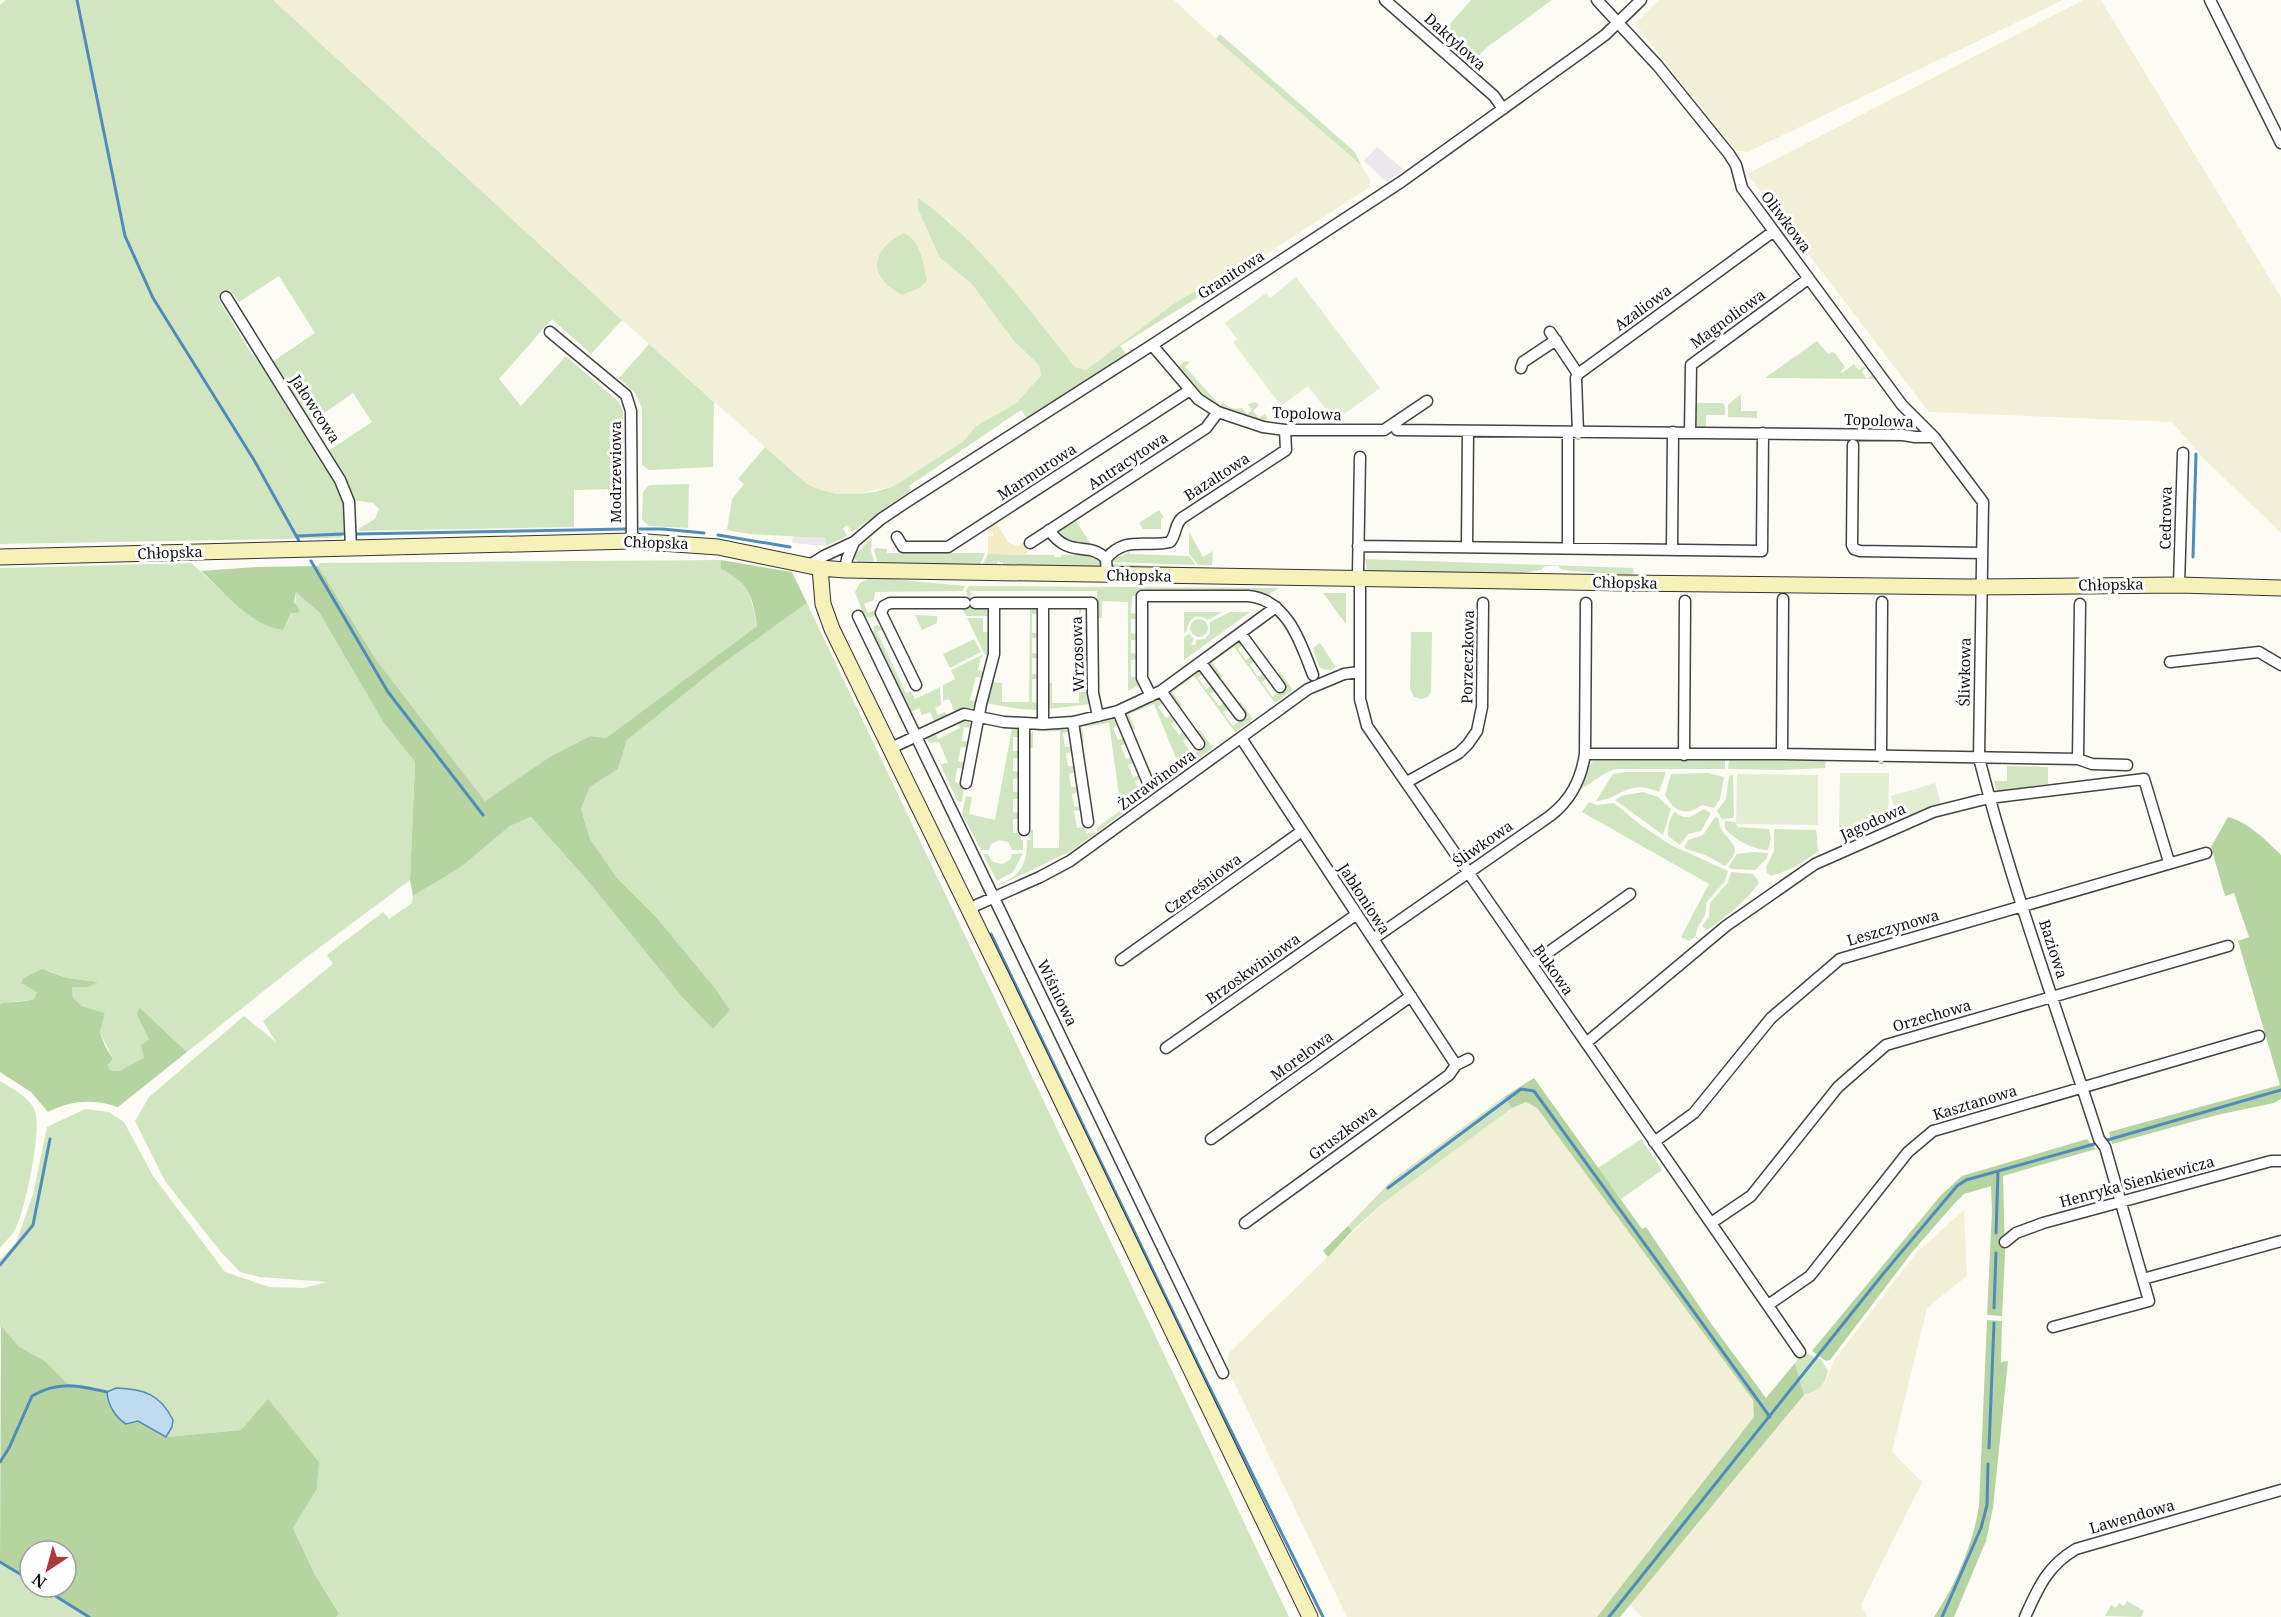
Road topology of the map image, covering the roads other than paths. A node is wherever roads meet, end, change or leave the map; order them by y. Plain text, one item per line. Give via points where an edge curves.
1 (1385, 0) edge
2 (1597, 0) edge
3 (1641, 0) edge
4 (2210, 0) edge
5 (1618, 22) junction
6 (1503, 109) junction
7 (2281, 143) edge
8 (1774, 231) junction
9 (1808, 279) junction
10 (226, 297) dead end
11 (550, 332) dead end
12 (1152, 345) junction
13 (1521, 368) dead end
14 (1578, 374) junction
15 (1190, 390) junction
16 (1427, 401) dead end
17 (1218, 412) junction
18 (1285, 430) junction
19 (1397, 430) dead end
20 (1468, 431) junction
21 (1673, 432) junction
22 (1573, 433) junction
23 (1690, 433) junction
24 (1763, 433) junction
25 (1934, 438) junction
26 (1853, 445) dead end
27 (2182, 453) dead end
28 (1360, 457) dead end
29 (1049, 530) junction
30 (897, 537) dead end
31 (632, 541) junction
32 (854, 542) junction
33 (1030, 543) dead end
34 (1358, 546) junction
35 (1467, 547) junction
36 (351, 548) junction
37 (1568, 548) junction
38 (1672, 549) junction
39 (1982, 553) junction
40 (0, 557) edge
41 (1106, 559) junction
42 (815, 567) junction
43 (845, 570) junction
44 (1107, 575) junction
45 (1359, 579) junction
46 (2179, 585) junction
47 (1981, 587) junction
48 (2281, 588) edge
49 (1784, 599) dead end
50 (1685, 601) dead end
51 (1882, 602) dead end
52 (970, 603) joint
53 (994, 603) junction
54 (1043, 603) junction
55 (1484, 603) dead end
56 (1586, 603) dead end
57 (2080, 604) dead end
58 (1276, 607) junction
59 (883, 617) junction
60 (1241, 634) junction
61 (2170, 662) dead end
62 (1201, 663) junction
63 (2281, 664) edge
64 (1359, 672) junction
65 (1313, 675) dead end
66 (916, 685) dead end
67 (1280, 687) dead end
68 (1156, 693) junction
69 (1118, 711) junction
70 (1240, 715) dead end
71 (1098, 716) junction
72 (978, 717) junction
73 (1073, 722) junction
74 (1024, 724) junction
75 (1043, 724) junction
76 (916, 736) junction
77 (1241, 738) junction
78 (1199, 744) dead end
79 (891, 748) junction
80 (1585, 754) junction
81 (1782, 754) junction
82 (1684, 755) junction
83 (1881, 757) junction
84 (1979, 758) junction
85 (2078, 759) junction
86 (2127, 765) dead end
87 (1407, 782) junction
88 (966, 783) dead end
89 (1149, 785) dead end
90 (1989, 798) junction
91 (1088, 822) dead end
92 (1024, 830) dead end
93 (1302, 831) junction
94 (2206, 853) dead end
95 (2169, 862) junction
96 (1468, 872) junction
97 (1630, 894) dead end
98 (994, 897) junction
99 (2023, 905) junction
100 (969, 908) junction
101 (1357, 914) junction
102 (1372, 939) junction
103 (2228, 946) dead end
104 (1121, 960) dead end
105 (1532, 964) junction
106 (1411, 996) junction
107 (2053, 996) junction
108 (2259, 1036) dead end
109 (1586, 1043) junction
110 (1166, 1048) dead end
111 (1468, 1059) dead end
112 (1456, 1065) junction
113 (2083, 1087) junction
114 (1211, 1139) dead end
115 (1654, 1142) junction
116 (2281, 1161) edge
117 (2122, 1202) junction
118 (1245, 1223) dead end
119 (1711, 1223) junction
120 (2281, 1241) edge
121 (2005, 1242) dead end
122 (2142, 1279) junction
123 (1768, 1305) junction
124 (2053, 1327) dead end
125 (1800, 1352) dead end
126 (1223, 1373) dead end
127 (2281, 1490) edge
128 (1310, 1617) edge
129 (2025, 1617) edge

1 - 6 street, Daktylowa via 1494,96
2 - 5 street, Oliwkowa
3 - 5 street, Granitowa
4 - 7 street
5 - 6 street, Granitowa via 1586,50
5 - 8 street, Oliwkowa via 1729,154 1742,188
6 - 12 street, Granitowa via 1391,188
8 - 9 street, Oliwkowa
8 - 14 street, Azaliowa
9 - 23 street, Magnoliowa via 1691,365
9 - 25 street, Oliwkowa via 1902,405
10 - 36 street, Jałowcowa via 340,480 350,502
11 - 31 street, Modrzewiowa via 626,395 631,411
12 - 15 street, Topolowa
12 - 32 street, Granitowa via 904,504
13 - 14 street via 1553,336
14 - 22 street
15 - 17 street, Topolowa
15 - 30 street, Marmurowa via 948,547 903,547
16 - 18 street, Topolowa via 1384,430
17 - 18 street, Topolowa
17 - 29 street, Antracytowa via 1206,428
18 - 41 street, Bazaltowa via 1286,450 1180,520 1170,542 1129,543
19 - 20 street, Topolowa
20 - 22 street, Topolowa
20 - 35 street
21 - 22 street, Topolowa
21 - 23 street, Topolowa
21 - 38 street
22 - 37 street
23 - 24 street, Topolowa
24 - 25 street, Topolowa
24 - 38 street via 1762,551
25 - 39 street, Topolowa via 1983,502
26 - 39 street, Topolowa via 1854,549
27 - 46 street, Cedrowa
28 - 34 street, Bukowa
29 - 33 street, Antracytowa
29 - 41 street via 1064,545 1101,554
31 - 36 street, Chłopska
31 - 42 street, Chłopska via 718,547
32 - 42 street, Granitowa via 830,552
32 - 43 street
34 - 35 street
34 - 45 street, Bukowa
35 - 37 street
36 - 40 street, Chłopska
37 - 38 street
39 - 47 street, Topolowa
41 - 44 street
42 - 43 street, Chłopska
42 - 79 street via 827,615
43 - 44 street, Chłopska
44 - 45 street, Chłopska
45 - 47 street, Chłopska
45 - 64 street, Bukowa
46 - 47 street, Chłopska
46 - 48 street, Chłopska
47 - 84 street, Śliwkowa
49 - 81 street
50 - 82 street
51 - 83 street
52 - 53 street, Wrzosowa
52 - 59 street, Wiśniowa via 890,603 882,609
53 - 54 street, Wrzosowa
53 - 72 street via 994,654
54 - 71 street, Wrzosowa via 1092,603 1093,693
54 - 75 street
55 - 87 street, Porzeczkowa via 1482,707 1477,731 1454,756
56 - 80 street, Śliwkowa
57 - 85 street
58 - 60 street
58 - 65 street via 1298,635
58 - 68 street via 1264,599 1248,596 1142,596 1142,678
59 - 66 street
59 - 76 street, Wiśniowa via 861,622
60 - 62 street
60 - 67 street
61 - 63 street via 2259,652
62 - 68 street
62 - 70 street
64 - 77 street, Żurawinowa via 1308,689
64 - 87 street, Bukowa via 1367,726
68 - 69 street
68 - 78 street
69 - 71 street
69 - 89 street
71 - 73 street
72 - 74 street
72 - 76 street via 956,716
72 - 88 street
73 - 75 street
73 - 91 street
74 - 75 street
74 - 92 street
76 - 79 street
76 - 98 street, Wiśniowa
77 - 93 street, Jabłoniowa
77 - 98 street, Żurawinowa via 1070,861
79 - 100 street
80 - 82 street
80 - 96 street, Śliwkowa via 1578,783 1561,807
81 - 82 street
81 - 83 street
83 - 84 street
84 - 85 street
84 - 90 street, Baziowa
85 - 86 street via 2092,764
87 - 96 street, Bukowa
90 - 95 street, Jagodowa via 2144,779
90 - 99 street, Baziowa
90 - 109 street, Jagodowa via 1933,812 1815,864 1726,926
93 - 101 street, Jabłoniowa
93 - 104 street, Czereśniowa
94 - 95 street, Leszczynowa
95 - 99 street, Leszczynowa
96 - 102 street, Śliwkowa
96 - 105 street, Bukowa
97 - 105 street
98 - 100 street, Żurawinowa
98 - 126 street, Wiśniowa
99 - 107 street, Baziowa
99 - 115 street, Leszczynowa via 1840,959 1771,1018 1694,1113
100 - 128 street
101 - 102 street, Jabłoniowa
101 - 110 street, Brzoskwiniowa
102 - 106 street, Jabłoniowa
103 - 107 street, Orzechowa
105 - 109 street, Bukowa
106 - 112 street, Jabłoniowa
106 - 114 street, Morelowa
107 - 113 street, Baziowa
107 - 119 street, Orzechowa via 1886,1045 1838,1087 1751,1196
108 - 113 street, Kasztanowa
109 - 115 street, Bukowa
111 - 112 street
112 - 118 street, Gruszkowa via 1449,1075
113 - 117 street, Baziowa
113 - 123 street, Kasztanowa via 1933,1131 1908,1152 1810,1276
115 - 119 street, Bukowa
116 - 117 street, Henryka Sienkiewicza
117 - 121 street, Henryka Sienkiewicza via 2033,1227
117 - 122 street, Baziowa
119 - 123 street, Bukowa
120 - 122 street
122 - 124 street, Baziowa via 2149,1301
123 - 125 street, Bukowa
127 - 129 street, Lawendowa via 2076,1549 2048,1571

